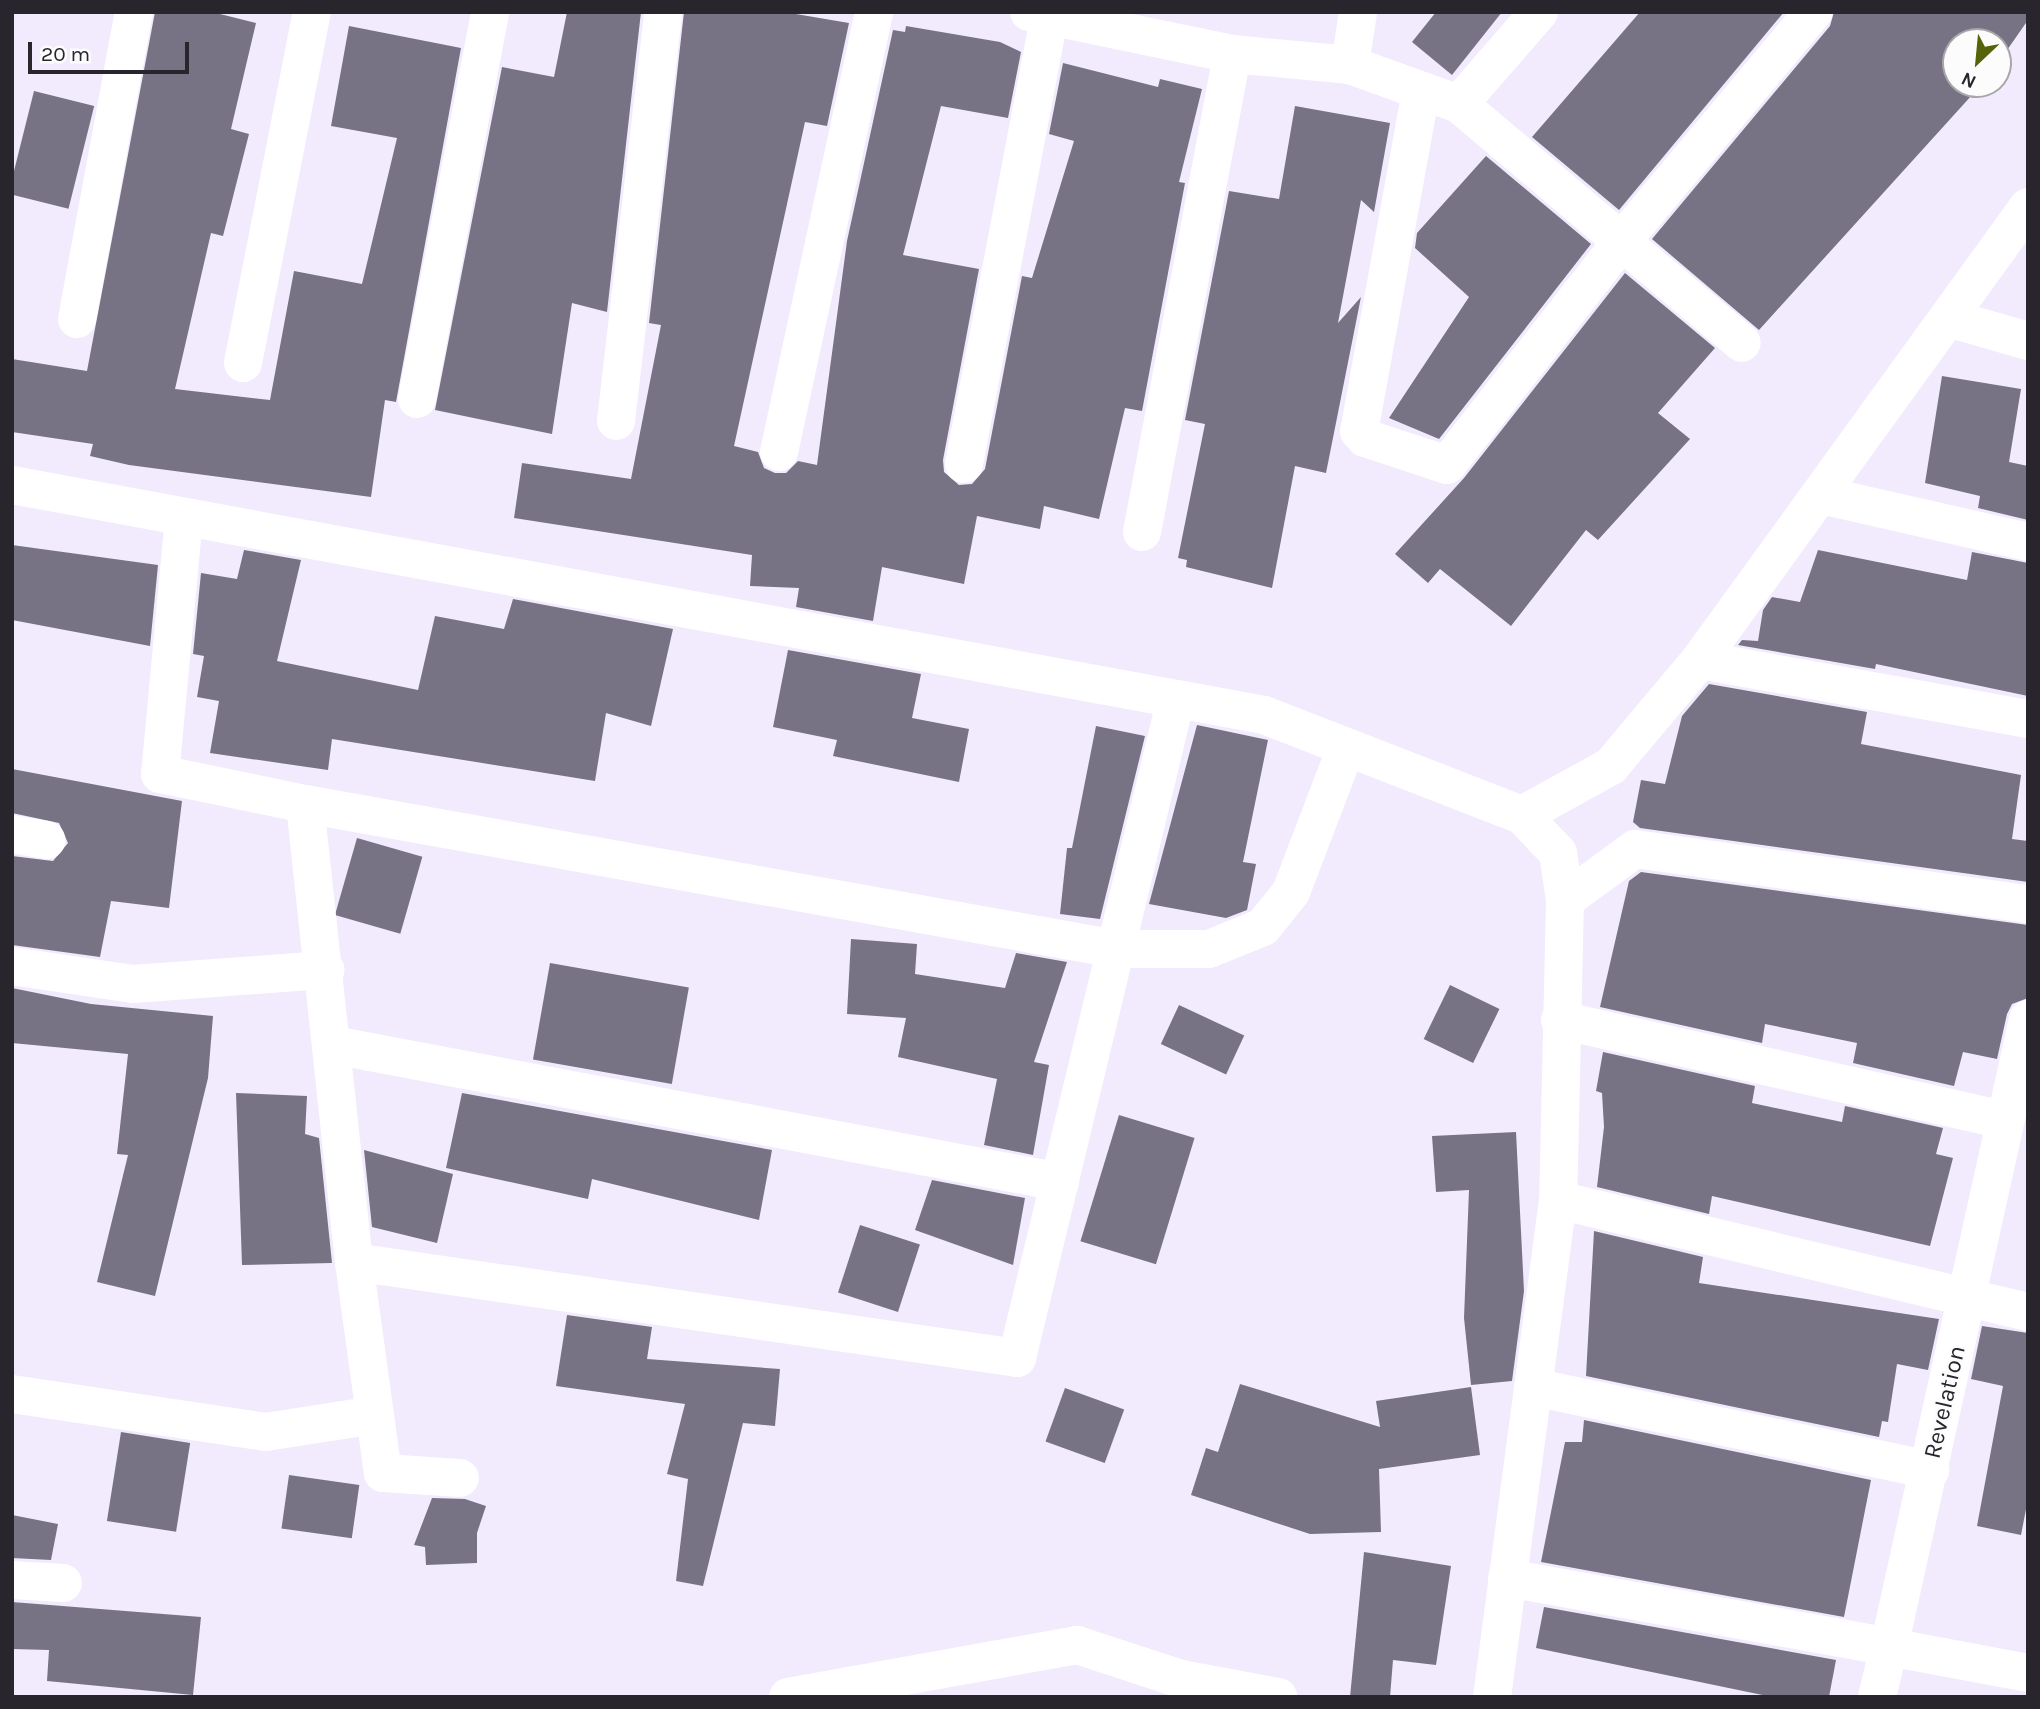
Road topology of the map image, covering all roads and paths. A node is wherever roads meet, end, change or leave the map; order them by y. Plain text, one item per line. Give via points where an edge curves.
1 (134, 12) edge
2 (312, 12) edge
3 (490, 12) edge
4 (663, 12) edge
5 (874, 12) edge
6 (1358, 12) edge
7 (1539, 12) edge
8 (1813, 12) edge
9 (1039, 16) edge
10 (1166, 25) edge
11 (1231, 54) junction
12 (1350, 65) junction
13 (1420, 91) junction
14 (1459, 104) junction
15 (2028, 207) edge
16 (1621, 242) junction
17 (1948, 318) junction
18 (77, 319) dead end
19 (2028, 341) edge
20 (1742, 343) dead end
21 (243, 363) dead end
22 (417, 399) dead end
23 (616, 421) dead end
24 (779, 452) dead end
25 (964, 464) dead end
26 (12, 485) edge
27 (1821, 495) junction
28 (184, 517) junction
29 (1142, 532) dead end
30 (2028, 542) edge
31 (1700, 660) junction
32 (1176, 699) junction
33 (2028, 719) edge
34 (1346, 748) junction
35 (305, 804) junction
36 (1522, 815) junction
37 (1565, 900) junction
38 (2028, 904) edge
39 (1116, 949) junction
40 (12, 965) edge
41 (325, 970) junction
42 (2028, 1019) edge
43 (1560, 1020) junction
44 (333, 1045) junction
45 (2005, 1120) junction
46 (1060, 1182) junction
47 (1558, 1200) junction
48 (354, 1262) junction
49 (1968, 1299) junction
50 (2028, 1312) edge
51 (1533, 1387) junction
52 (12, 1394) edge
53 (375, 1415) junction
54 (1930, 1470) junction
55 (460, 1478) dead end
56 (1507, 1578) junction
57 (12, 1580) edge
58 (63, 1583) dead end
59 (1889, 1647) junction
60 (2028, 1672) edge
61 (788, 1697) edge
62 (1278, 1697) edge
63 (1492, 1697) edge
64 (1877, 1697) edge

1 - 18 street
2 - 21 street
3 - 22 street
4 - 23 street
5 - 24 street
6 - 12 street
7 - 14 street
8 - 16 street
9 - 10 street
9 - 25 street
10 - 11 street
11 - 12 street
11 - 29 street
12 - 13 street
13 - 14 street
13 - 16 street via 1361,435 1436,464 1454,461
14 - 16 street
15 - 17 street
16 - 20 street
17 - 19 street
17 - 27 street
26 - 28 street
27 - 30 street
27 - 31 street
28 - 32 street
28 - 35 street via 160,774
31 - 33 street
31 - 36 street via 1611,766
32 - 34 street via 1264,715
32 - 39 street
34 - 36 street
34 - 39 street via 1291,892 1263,927 1209,948
35 - 39 street
35 - 41 street
36 - 37 street via 1558,853
37 - 38 street via 1635,849
37 - 43 street
39 - 46 street
40 - 41 street via 133,984
41 - 44 street
42 - 45 street, Revelation
43 - 45 street
43 - 47 street
44 - 46 street
44 - 48 street
45 - 49 street, Revelation
46 - 48 street via 1017,1358
47 - 49 street
47 - 51 street
48 - 53 street
49 - 50 street
49 - 54 street, Revelation
51 - 54 street
51 - 56 street
52 - 53 street via 266,1432
53 - 55 street via 383,1473
54 - 59 street, Revelation
56 - 59 street
56 - 63 street
57 - 58 street
59 - 60 street
59 - 64 street, Revelation
61 - 62 street via 1077,1646 1181,1679

